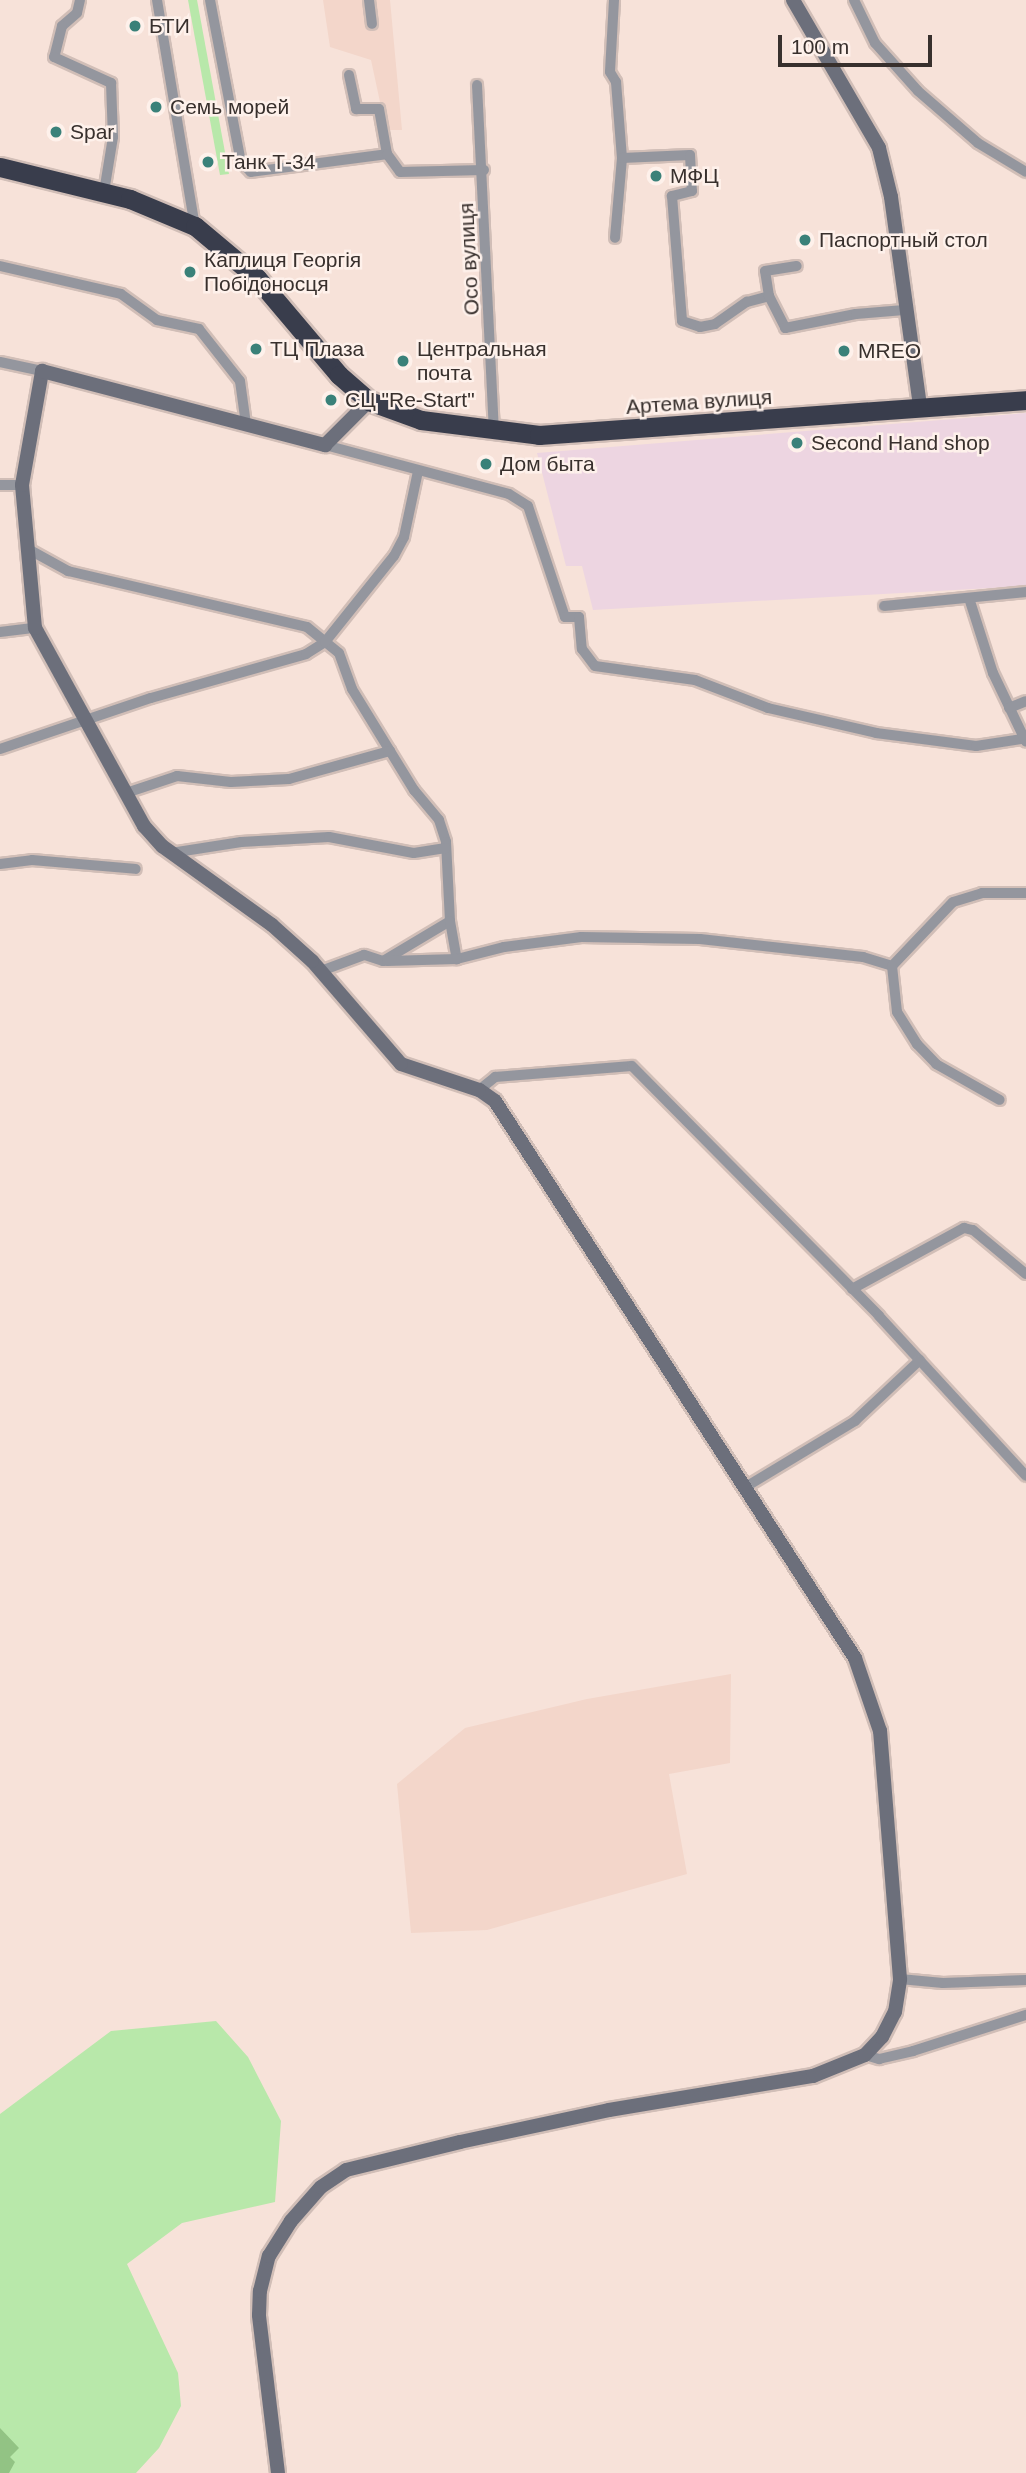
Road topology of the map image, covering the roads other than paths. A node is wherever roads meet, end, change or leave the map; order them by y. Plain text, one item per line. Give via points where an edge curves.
1 (80, 0) edge
2 (157, 0) edge
3 (210, 0) edge
4 (369, 0) edge
5 (614, 0) edge
6 (793, 0) edge
7 (854, 0) edge
8 (372, 24) dead end
9 (349, 75) dead end
10 (477, 85) dead end
11 (387, 154) junction
12 (622, 158) junction
13 (0, 167) edge
14 (484, 170) junction
15 (1026, 172) edge
16 (104, 192) junction
17 (195, 226) junction
18 (615, 238) dead end
19 (0, 266) edge
20 (797, 266) dead end
21 (769, 296) junction
22 (904, 310) junction
23 (0, 362) edge
24 (41, 371) junction
25 (1026, 400) edge
26 (373, 404) junction
27 (920, 406) junction
28 (246, 424) junction
29 (494, 432) junction
30 (325, 445) junction
31 (418, 471) junction
32 (0, 485) edge
33 (22, 485) junction
34 (28, 549) junction
35 (1026, 592) edge
36 (969, 598) junction
37 (884, 606) dead end
38 (35, 628) junction
39 (0, 632) edge
40 (326, 642) junction
41 (1026, 701) edge
42 (1009, 708) junction
43 (87, 718) junction
44 (1024, 741) edge
45 (0, 749) edge
46 (390, 751) junction
47 (126, 793) junction
48 (446, 848) junction
49 (171, 853) junction
50 (0, 864) edge
51 (136, 869) dead end
52 (1026, 892) edge
53 (450, 921) junction
54 (457, 959) junction
55 (383, 961) junction
56 (892, 966) junction
57 (321, 971) junction
58 (479, 1090) junction
59 (1000, 1100) dead end
60 (1026, 1274) edge
61 (852, 1289) junction
62 (920, 1360) junction
63 (1026, 1476) edge
64 (744, 1488) junction
65 (900, 1979) junction
66 (1026, 1980) edge
67 (1026, 2015) edge
68 (865, 2055) junction
69 (278, 2473) edge

1 - 16 street via 77,13 62,26 54,57 111,83 113,137
2 - 17 street
3 - 11 street via 242,162 251,172
4 - 8 street
5 - 12 street via 610,72 616,82
6 - 22 street via 879,148 891,197
7 - 15 street via 876,43 918,90 978,143
9 - 11 street via 356,108 379,109
10 - 14 street, Осо вулиця
11 - 14 street via 400,172
12 - 18 street
12 - 21 street via 690,155 692,191 671,195 682,321 700,327 715,324 747,302
13 - 16 highway
14 - 29 street, Осо вулиця
16 - 17 highway via 144,203
17 - 26 highway via 257,278 339,375
19 - 28 street via 121,294 157,320 199,329 240,381
20 - 21 street via 765,271
21 - 22 street via 785,328
22 - 27 street
23 - 24 street
24 - 28 street
24 - 33 street
25 - 27 highway, Артема вулиця
26 - 29 highway, Артема вулиця
26 - 30 street
27 - 29 highway, Артема вулиця via 678,427 539,435
28 - 30 street
30 - 31 street
31 - 40 street via 404,537 394,556 337,634
31 - 44 street via 509,494 528,506 565,617 579,617 582,649 595,666 695,680 768,708 839,727 940,744
32 - 33 street
33 - 34 street
34 - 38 street
34 - 40 street via 68,572 263,615 307,627
35 - 36 street
36 - 37 street
36 - 42 street via 992,673
38 - 39 street
38 - 43 street
40 - 43 street via 306,654
40 - 46 street via 339,653 352,689
41 - 42 street
42 - 44 street
43 - 45 street
43 - 47 street
46 - 47 street via 289,779 231,782 177,776
46 - 48 street via 439,820
47 - 49 street via 144,826
48 - 49 street via 414,853 318,837
48 - 53 street
49 - 57 street via 272,925
50 - 51 street via 32,860
52 - 56 street via 982,893 953,902
53 - 54 street
53 - 55 street
54 - 55 street
54 - 56 street via 581,937 700,940 863,957
55 - 57 street via 363,955
56 - 59 street via 897,1012 918,1044 936,1064
57 - 58 street via 401,1063
58 - 61 street via 495,1077 632,1066
58 - 64 street via 495,1101 516,1130
60 - 61 street via 973,1230 964,1228
61 - 62 street
62 - 63 street
62 - 64 street via 855,1421
64 - 65 street via 855,1658 870,1692 880,1731 891,1828
65 - 66 street via 943,1983
65 - 68 street via 895,2012
67 - 68 street via 902,2054 879,2059
68 - 69 street via 813,2076 609,2110 460,2142 346,2170 321,2186 291,2221 270,2256 260,2291

